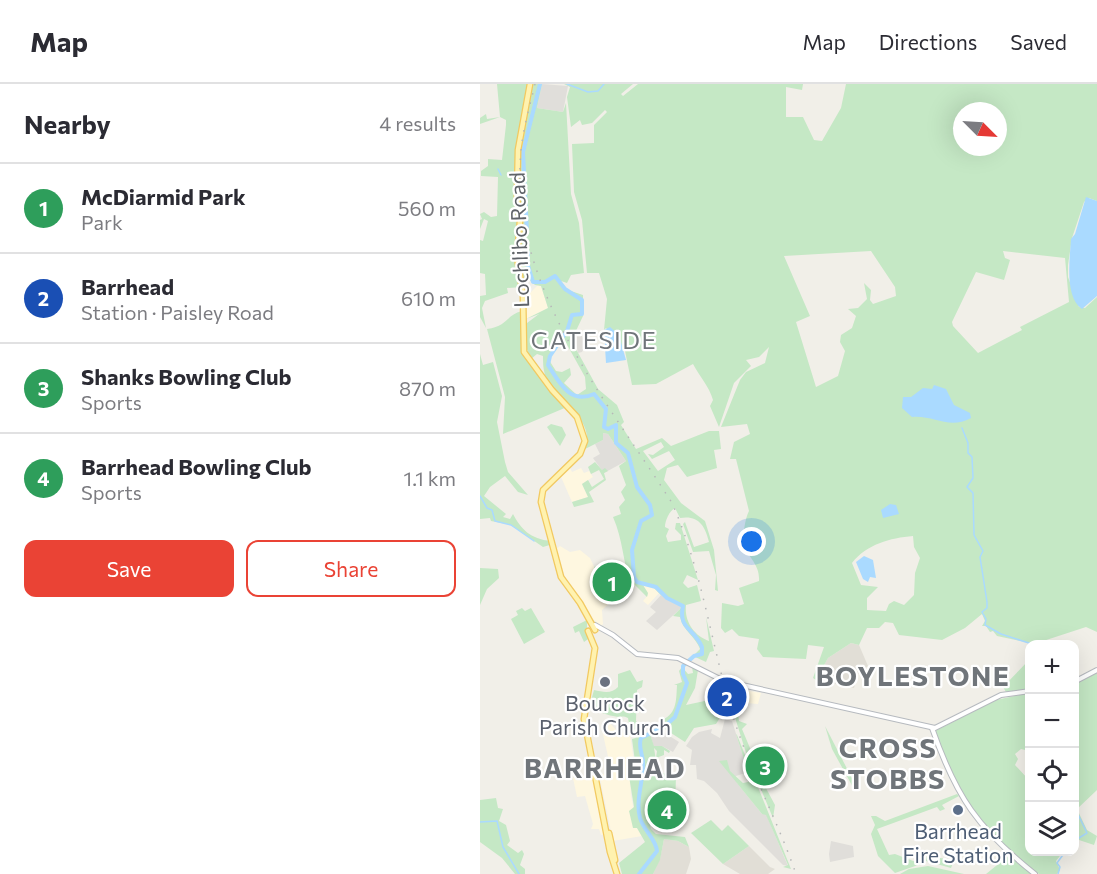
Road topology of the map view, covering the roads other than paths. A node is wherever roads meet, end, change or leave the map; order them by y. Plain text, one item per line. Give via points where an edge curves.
1 (530, 84) edge
2 (588, 617) junction
3 (595, 627) junction
4 (588, 630) junction
5 (1097, 670) edge
6 (1079, 679) edge
7 (1025, 692) edge
8 (932, 728) junction
9 (619, 874) edge
10 (1035, 874) edge

1 - 2 main road, Lochlibo Road via 518,150 517,192 524,352 577,417 585,440 580,454 543,490 541,502 561,577
2 - 3 main road
2 - 4 main road
3 - 4 main road
3 - 8 main road via 637,654 675,657 721,680
3 - 9 main road via 597,655 587,718
4 - 9 main road via 595,648 584,719 610,852
5 - 6 main road
7 - 8 main road via 1001,695
8 - 10 main road via 955,786 971,813 994,840

